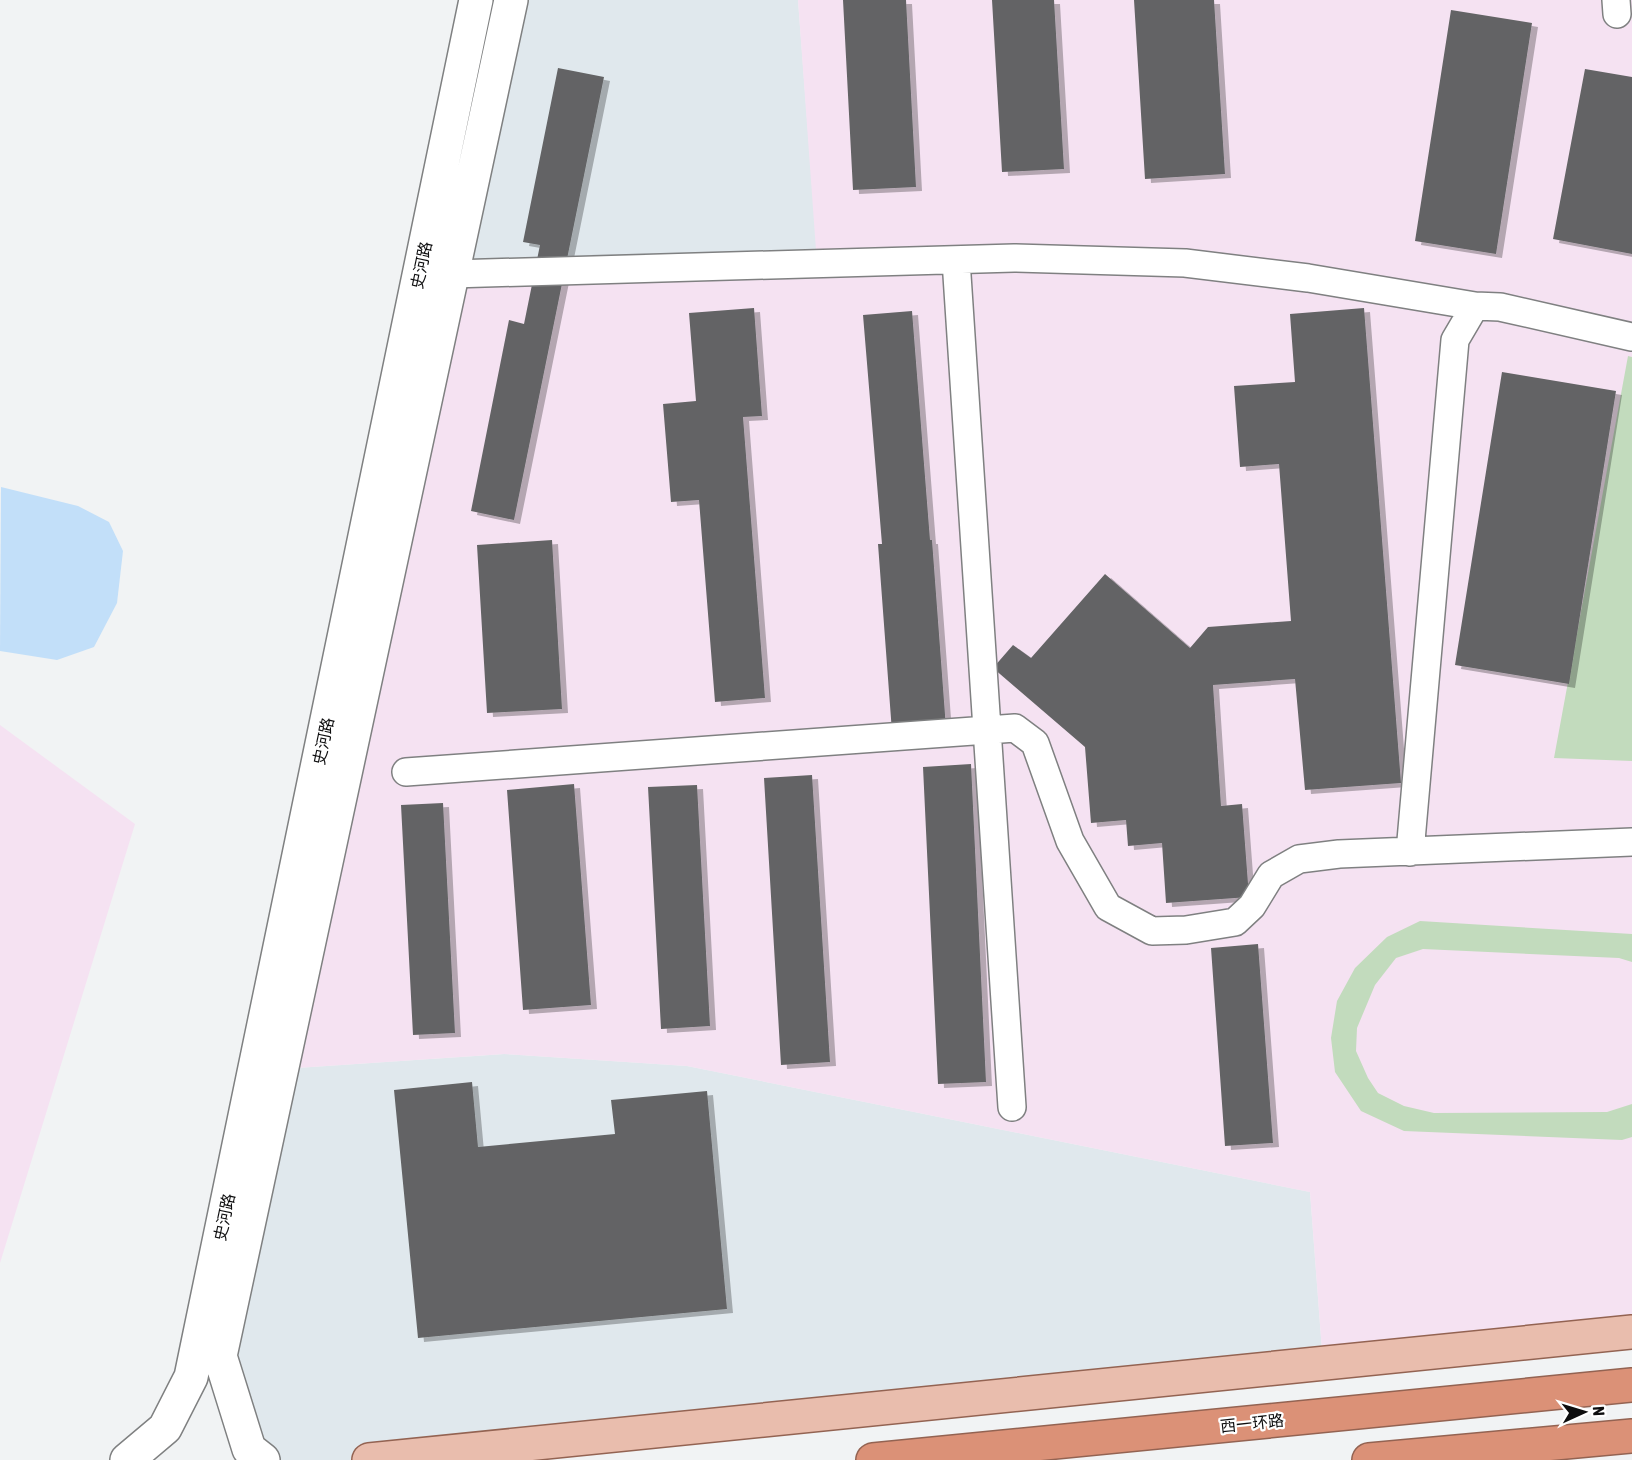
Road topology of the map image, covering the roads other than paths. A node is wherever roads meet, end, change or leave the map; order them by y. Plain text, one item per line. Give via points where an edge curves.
1 (476, 0) edge
2 (511, 0) edge
3 (956, 260) junction
4 (452, 274) junction
5 (1475, 306) junction
6 (1632, 336) edge
7 (987, 730) junction
8 (406, 771) dead end
9 (1632, 842) edge
10 (1410, 852) junction
11 (1012, 1107) dead end
12 (1632, 1332) edge
13 (1632, 1385) edge
14 (1632, 1436) edge
15 (127, 1460) edge
16 (263, 1460) edge
17 (369, 1460) edge
18 (873, 1460) edge
19 (1370, 1460) edge

1 - 15 main road, 史河路 via 191,1377 165,1428
2 - 4 main road, 史河路
3 - 4 street
3 - 5 street via 1185,263 1308,278
3 - 7 street
4 - 16 main road, 史河路 via 220,1356 249,1449
5 - 6 street via 1500,307
5 - 10 street via 1455,340
7 - 8 street
7 - 10 street via 1015,728 1035,743 1071,841 1108,907 1152,931 1235,922 1252,906 1271,875 1299,859
7 - 11 street
9 - 10 street
12 - 17 main road
13 - 18 highway, 西一环路
14 - 19 highway

